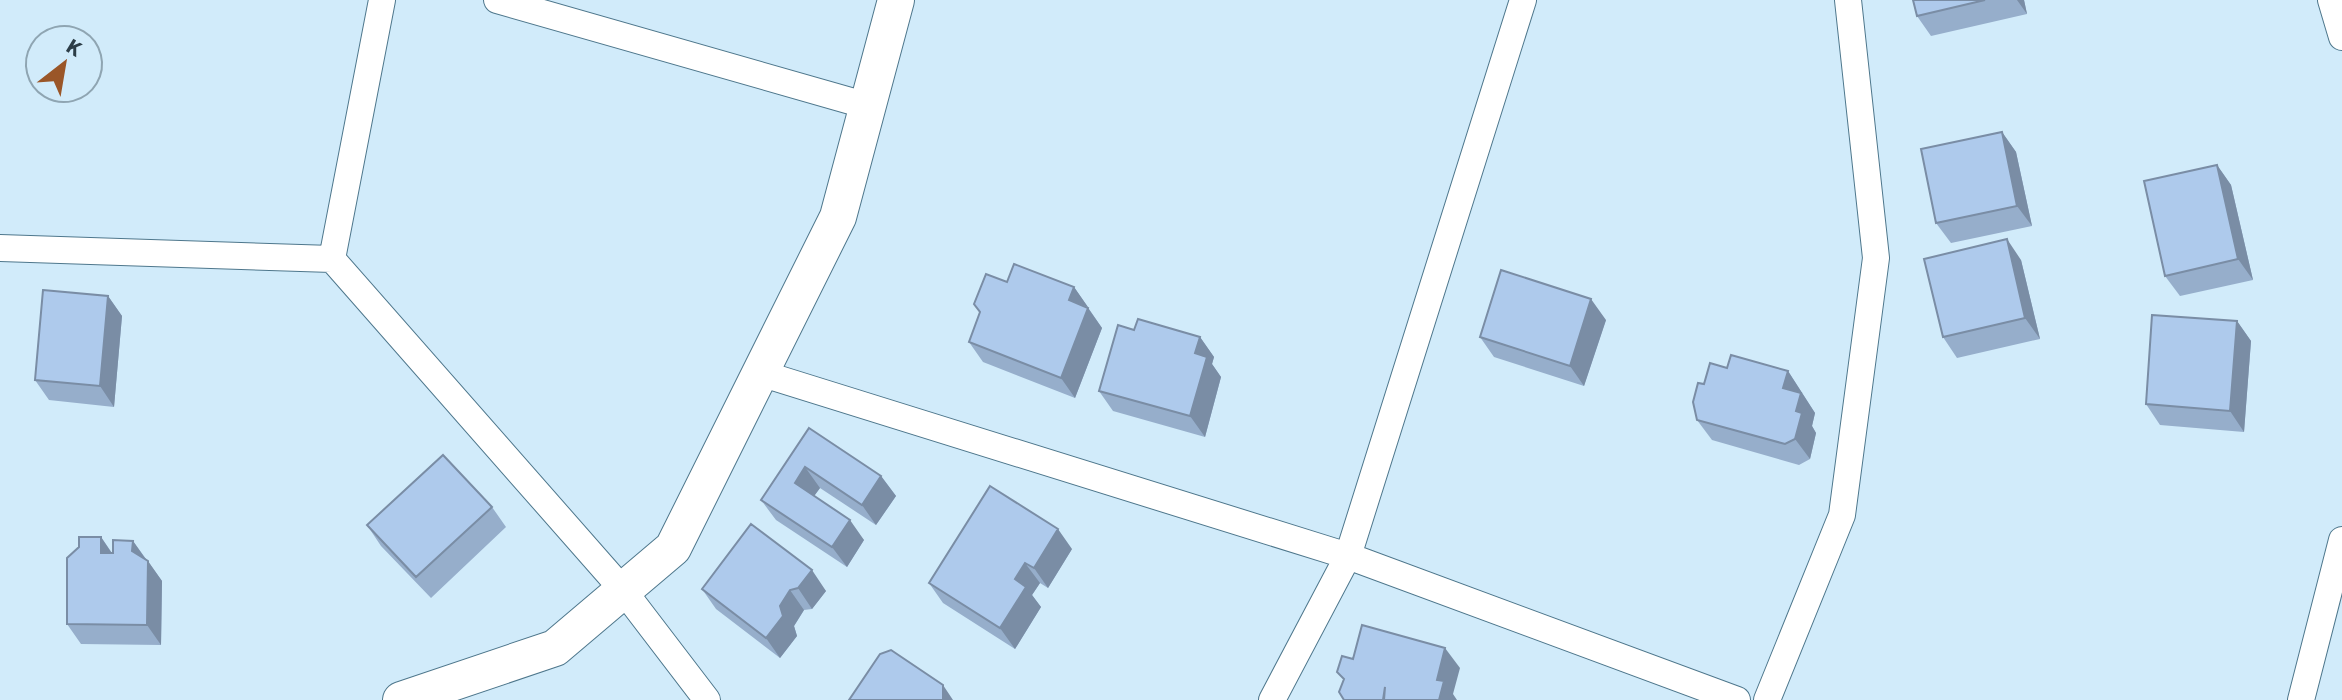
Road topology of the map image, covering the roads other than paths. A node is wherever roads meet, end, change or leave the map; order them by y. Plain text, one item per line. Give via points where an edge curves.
1 (382, 0) edge
2 (497, 0) edge
3 (896, 0) edge
4 (1523, 0) edge
5 (1848, 0) edge
6 (2331, 0) edge
7 (2342, 37) edge
8 (868, 106) junction
9 (0, 248) edge
10 (332, 259) junction
11 (760, 373) junction
12 (2342, 540) edge
13 (1348, 556) junction
14 (623, 590) junction
15 (401, 700) edge
16 (707, 700) edge
17 (1272, 700) edge
18 (1737, 700) edge
19 (1767, 700) edge
20 (2301, 700) edge

1 - 10 street
2 - 8 street
3 - 8 street
4 - 13 street
5 - 19 street via 1876,258 1842,515
6 - 7 street
8 - 11 street via 838,217
9 - 10 street
10 - 14 street
11 - 13 street
11 - 14 street via 673,548
12 - 20 street
13 - 17 street
13 - 18 street
14 - 15 street via 555,648
14 - 16 street

